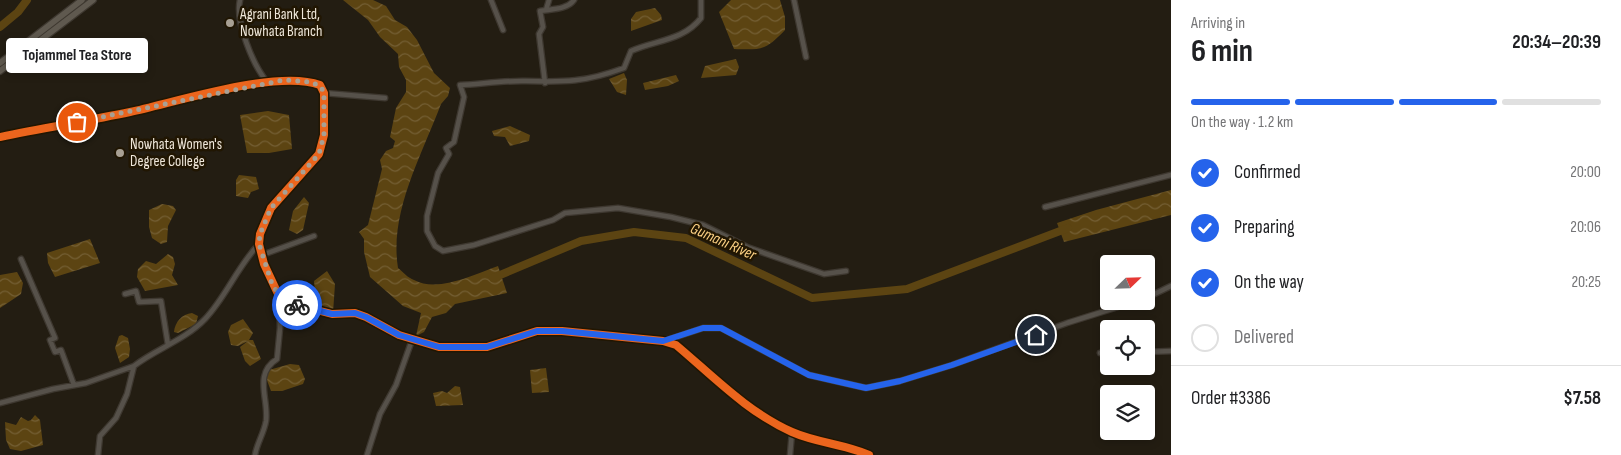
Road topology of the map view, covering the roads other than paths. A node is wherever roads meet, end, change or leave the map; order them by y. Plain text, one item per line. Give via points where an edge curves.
1 (82, 0) edge
2 (93, 0) edge
3 (240, 0) edge
4 (491, 0) edge
5 (549, 0) edge
6 (574, 0) edge
7 (701, 0) edge
8 (794, 0) edge
9 (546, 10) junction
10 (503, 30) dead end
11 (806, 57) dead end
12 (0, 63) edge
13 (0, 71) edge
14 (268, 83) junction
15 (545, 83) junction
16 (324, 92) junction
17 (385, 98) dead end
18 (0, 137) edge
19 (1171, 176) edge
20 (1045, 207) dead end
21 (314, 236) dead end
22 (259, 244) junction
23 (262, 254) junction
24 (21, 259) dead end
25 (846, 271) dead end
26 (1171, 286) edge
27 (125, 294) dead end
28 (1155, 294) edge
29 (280, 296) junction
30 (1108, 310) edge
31 (412, 340) junction
32 (663, 341) junction
33 (168, 345) junction
34 (1171, 351) edge
35 (1155, 352) edge
36 (134, 366) junction
37 (74, 385) junction
38 (0, 403) edge
39 (792, 432) junction
40 (98, 455) edge
41 (255, 455) edge
42 (367, 455) edge
43 (790, 455) edge
44 (869, 455) edge

1 - 12 main road
2 - 13 main road
3 - 14 street via 238,14 242,26 261,74
4 - 10 street
5 - 9 street
6 - 9 street via 572,4
7 - 15 street via 701,18 695,27 666,41 631,50 624,68 597,78
8 - 11 street
9 - 15 street via 540,11 544,28 539,34
14 - 16 street via 284,80 310,82 320,86
14 - 18 street
15 - 25 street via 520,81 460,85 464,97 454,142 446,148 449,154 438,173 427,216 428,231 435,246 443,251 474,245 553,220 565,213 618,208 671,216 703,226 747,247 824,274
16 - 17 street
16 - 22 street via 324,135 319,154 271,208
19 - 20 street
21 - 23 street
22 - 23 street
22 - 33 street via 235,273 206,318 194,330
23 - 29 street via 272,284
24 - 37 street via 35,297 47,316 55,338 50,340 55,352 61,350
26 - 28 street
27 - 33 street via 136,291 139,302 161,302
29 - 31 street via 297,305 332,314 355,313
29 - 41 street via 279,349 277,359 266,370 262,391 266,416
30 - 32 street via 952,365 866,388 809,375 721,328 703,328
31 - 32 street via 439,347 487,347 537,331 562,331
31 - 42 street via 396,385 380,414
32 - 39 street via 676,345 754,412
33 - 36 street
34 - 35 street
36 - 37 street via 108,377
36 - 40 street via 127,394 116,418 100,436
37 - 38 street
39 - 43 street
39 - 44 street via 850,446

